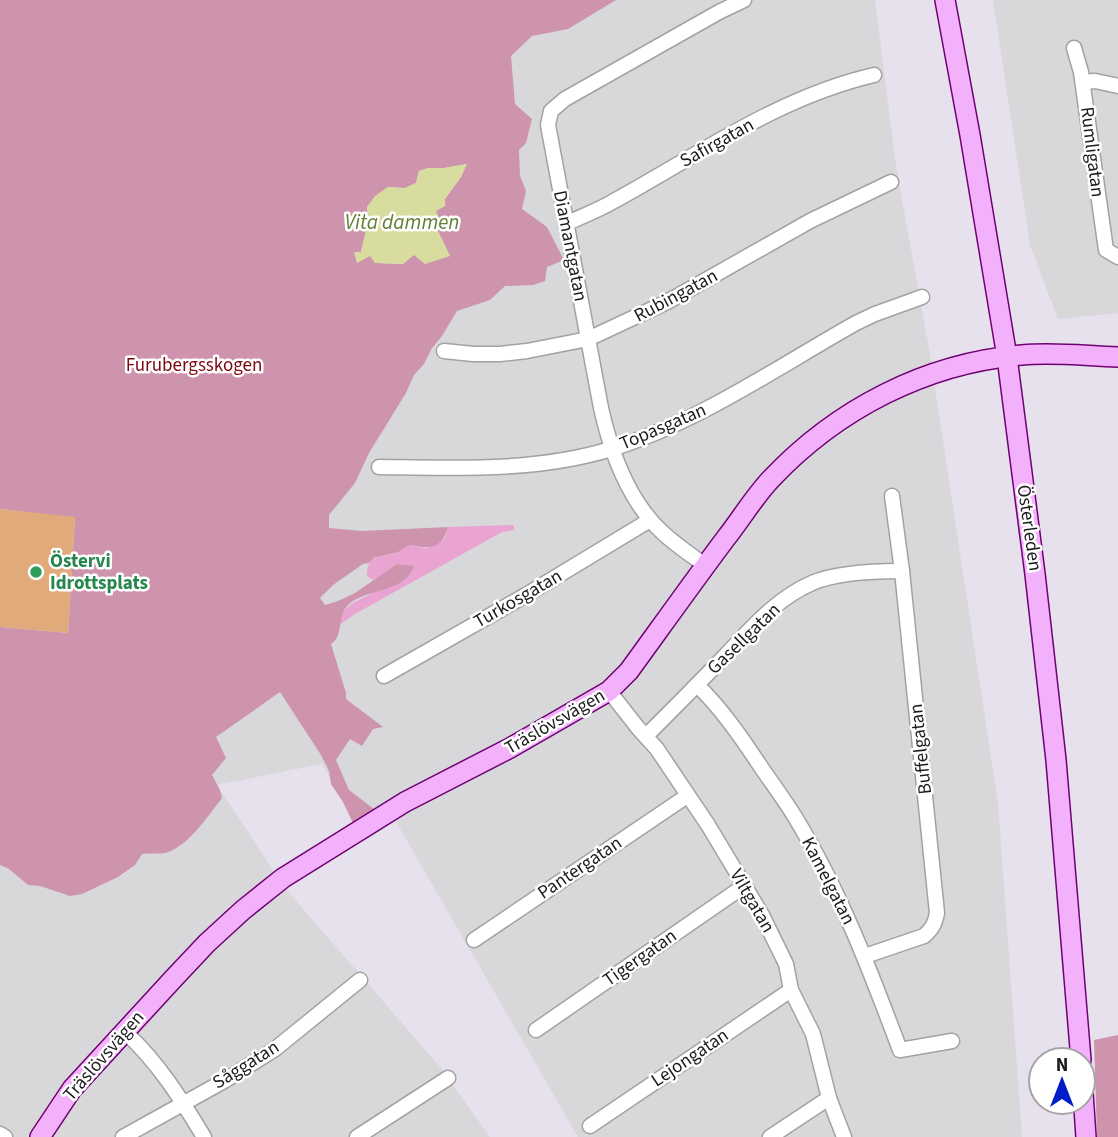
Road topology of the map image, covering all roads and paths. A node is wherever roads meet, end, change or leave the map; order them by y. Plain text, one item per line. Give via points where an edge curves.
1 (744, 0) edge
2 (945, 0) edge
3 (1074, 48) dead end
4 (874, 75) dead end
5 (1083, 82) junction
6 (1118, 86) edge
7 (891, 183) dead end
8 (566, 224) junction
9 (1118, 257) edge
10 (922, 297) dead end
11 (587, 339) junction
12 (444, 351) dead end
13 (1007, 357) junction
14 (1118, 357) edge
15 (612, 449) junction
16 (379, 467) dead end
17 (892, 496) dead end
18 (650, 520) junction
19 (706, 566) junction
20 (902, 570) junction
21 (384, 676) dead end
22 (697, 685) junction
23 (609, 691) junction
24 (646, 736) junction
25 (687, 796) junction
26 (744, 886) junction
27 (474, 940) dead end
28 (865, 956) junction
29 (360, 980) dead end
30 (791, 990) junction
31 (536, 1030) dead end
32 (125, 1031) junction
33 (952, 1041) dead end
34 (1080, 1046) edge
35 (448, 1078) dead end
36 (829, 1098) junction
37 (183, 1103) junction
38 (1085, 1116) edge
39 (590, 1126) dead end
40 (0, 1134) edge
41 (5, 1137) edge
42 (40, 1137) edge
43 (123, 1137) edge
44 (204, 1137) edge
45 (357, 1137) edge
46 (770, 1137) edge
47 (844, 1137) edge
48 (1086, 1137) edge

1 - 8 street, Diamantgatan via 551,111 548,130
2 - 13 street, Österleden
3 - 5 street, Rumligatan
4 - 8 street, Safirgatan via 808,95
5 - 6 street, Rumligatan
5 - 9 street, Rumligatan via 1106,250
7 - 11 street, Rubingatan via 810,221 667,302
8 - 11 street, Diamantgatan
10 - 15 street, Topasgatan via 856,323 691,417
11 - 12 street, Rubingatan via 500,354
11 - 15 street, Diamantgatan
13 - 14 street, Träslövsvägen via 1042,353
13 - 19 street, Träslövsvägen via 924,376 852,411 769,481
13 - 34 street, Österleden via 1052,720
15 - 16 street, Topasgatan via 553,461 477,468
15 - 18 street, Diamantgatan
17 - 20 street, Buffelgatan
18 - 19 street, Diamantgatan
18 - 21 street, Turkosgatan
19 - 23 street, Träslövsvägen via 629,671
20 - 22 street, Gasellgatan via 835,577 798,590 765,615
20 - 28 street, Buffelgatan via 937,913 936,922 923,936
22 - 24 street, Gasellgatan
22 - 28 street, Kamelgatan via 795,816
23 - 24 street, Viltgatan
23 - 32 street, Träslövsvägen via 405,802 283,878 207,943
24 - 25 street, Viltgatan
25 - 26 street, Viltgatan
25 - 27 street, Pantergatan
26 - 30 street, Viltgatan via 786,964
26 - 31 street, Tigergatan
28 - 33 street, Kamelgatan via 900,1050
29 - 37 street, Såggatan via 275,1049
30 - 36 street, Viltgatan via 813,1034
30 - 39 street, Lejongatan
32 - 37 street via 147,1052
32 - 42 street, Träslövsvägen via 72,1090
35 - 45 street
36 - 46 street
36 - 47 street, Viltgatan
37 - 43 street, Såggatan
37 - 44 street
38 - 48 street
40 - 41 street

